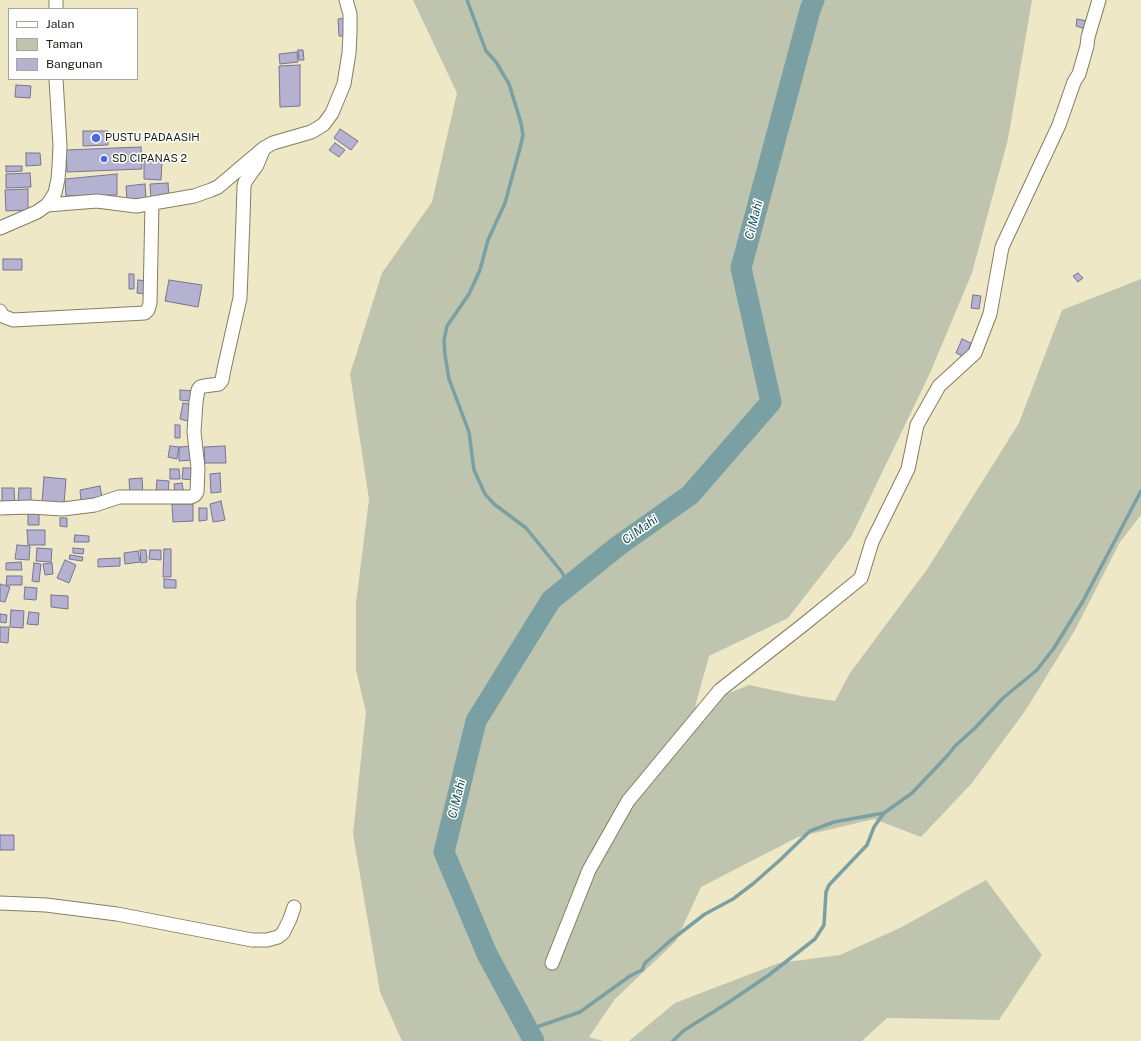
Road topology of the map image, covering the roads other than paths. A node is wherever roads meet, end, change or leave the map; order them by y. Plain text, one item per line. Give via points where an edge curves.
1 (346, 0) edge
2 (1099, 0) edge
3 (56, 80) edge
4 (264, 148) junction
5 (152, 203) junction
6 (46, 205) junction
7 (0, 228) edge
8 (0, 311) edge
9 (0, 508) edge
10 (0, 902) edge
11 (294, 907) dead end
12 (552, 963) dead end

1 - 4 street via 350,14 349,53 344,84 332,113 324,124 311,132
2 - 12 street via 1079,74 1059,125 1002,247 990,314 975,353 939,386 917,424 908,469 872,542 860,578 720,690 628,801 589,870
3 - 6 street via 59,167 55,192
4 - 5 street via 211,190 194,196
4 - 9 street via 244,186 240,298 222,380 219,384 200,387 198,390 194,432 198,468 195,495 119,497 95,505 63,508
5 - 6 street via 136,206 97,201
5 - 8 street via 150,303 145,313 13,320 2,315
6 - 7 street via 37,212
10 - 11 street via 117,914 252,940 267,940 283,933

